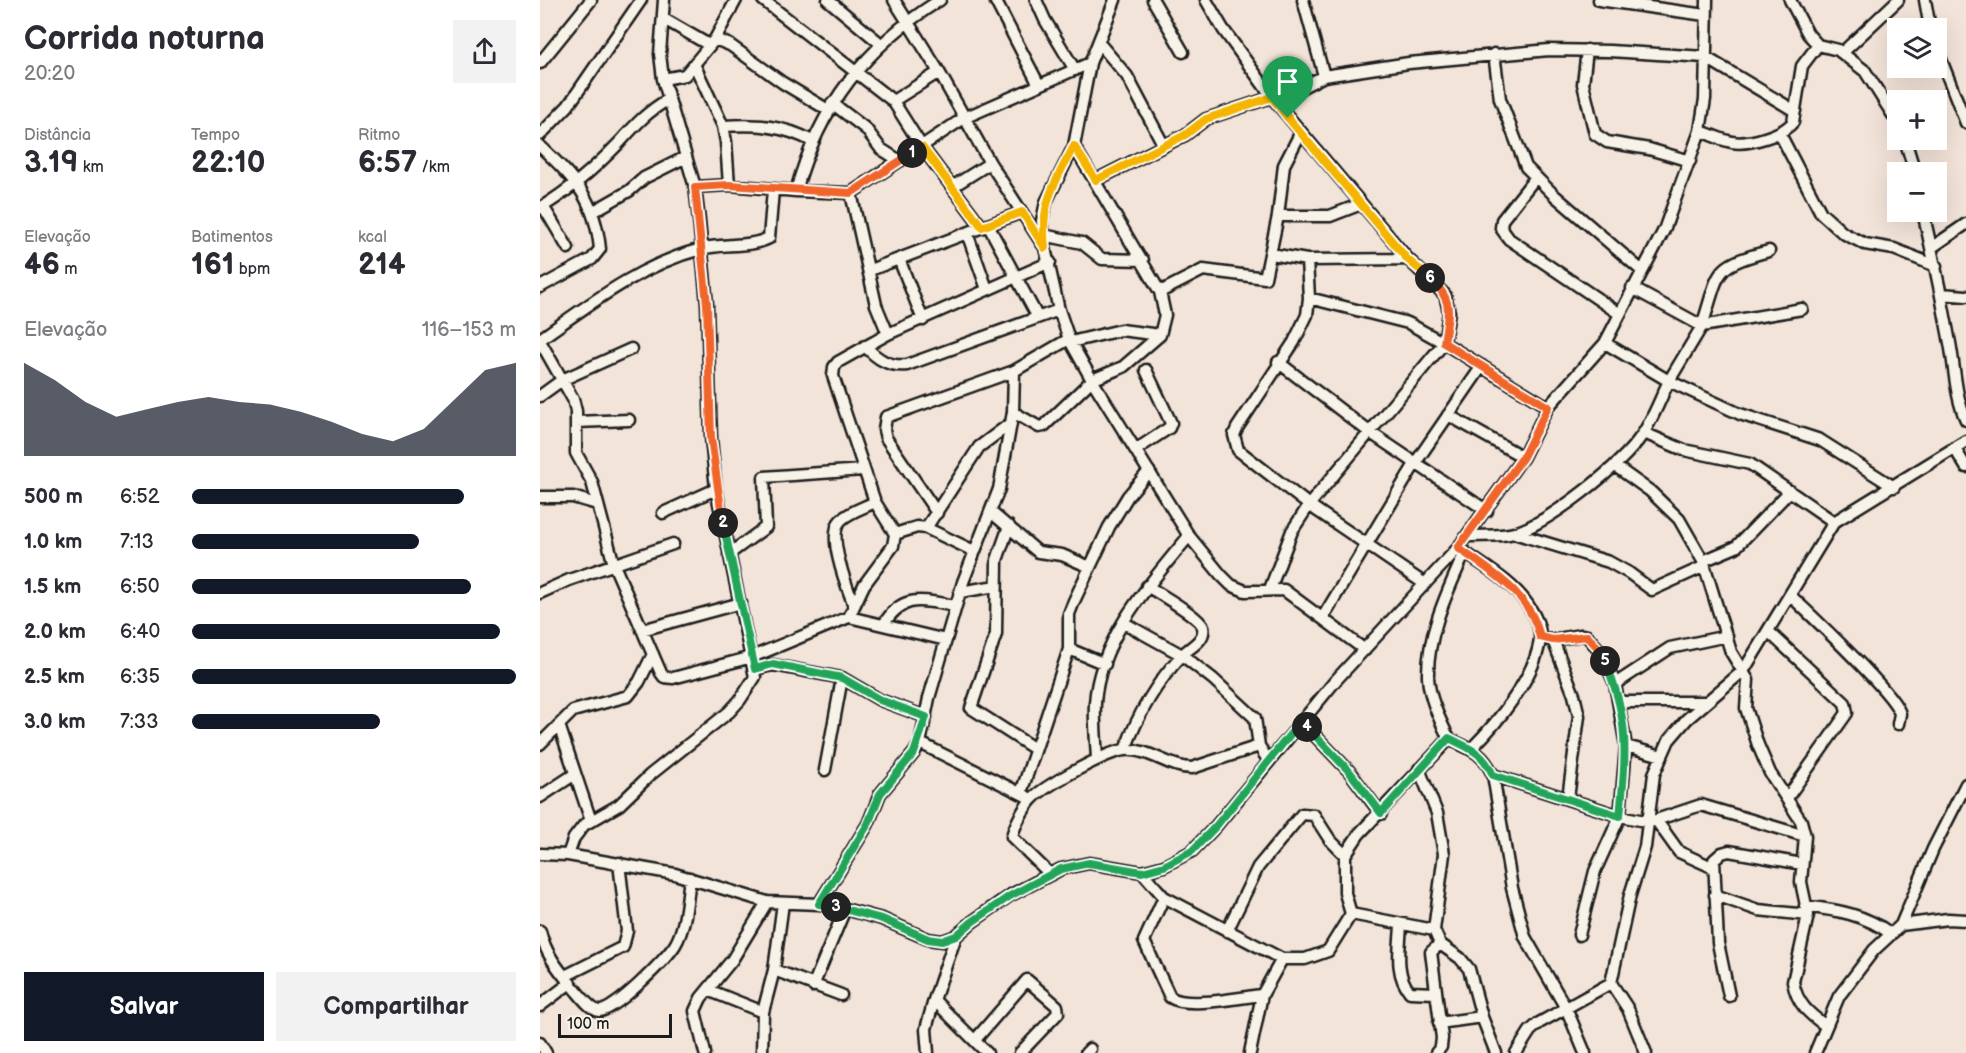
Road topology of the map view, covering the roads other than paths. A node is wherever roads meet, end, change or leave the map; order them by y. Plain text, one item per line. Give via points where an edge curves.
1 (591, 0) edge
2 (640, 0) edge
3 (664, 0) edge
4 (736, 0) edge
5 (763, 0) edge
6 (828, 0) edge
7 (894, 0) edge
8 (940, 0) edge
9 (995, 0) edge
10 (1036, 0) edge
11 (1115, 0) edge
12 (1153, 0) edge
13 (1206, 0) edge
14 (1303, 0) edge
15 (1599, 0) edge
16 (1707, 0) edge
17 (1790, 0) edge
18 (1898, 0) edge
19 (1925, 0) edge
20 (1705, 15) junction
21 (1928, 18) edge
22 (664, 19) junction
23 (906, 21) junction
24 (722, 26) junction
25 (712, 42) junction
26 (1099, 43) junction
27 (881, 44) junction
28 (730, 45) junction
29 (1818, 45) junction
30 (1587, 50) junction
31 (1183, 52) dead end
32 (1842, 53) junction
33 (1494, 54) junction
34 (1705, 57) junction
35 (540, 63) edge
36 (1090, 63) junction
37 (694, 64) junction
38 (858, 70) junction
39 (1075, 70) junction
40 (939, 72) junction
41 (1947, 75) edge
42 (1324, 76) junction
43 (663, 79) junction
44 (1040, 85) junction
45 (669, 99) junction
46 (1273, 99) junction
47 (893, 101) junction
48 (830, 106) junction
49 (1887, 106) edge
50 (1795, 111) junction
51 (964, 118) junction
52 (1966, 123) edge
53 (723, 126) junction
54 (1700, 131) junction
55 (1301, 132) junction
56 (1780, 134) junction
57 (540, 135) edge
58 (812, 141) junction
59 (540, 146) edge
60 (1074, 146) junction
61 (1164, 146) junction
62 (922, 147) junction
63 (686, 157) junction
64 (1690, 161) junction
65 (900, 162) junction
66 (990, 163) junction
67 (1536, 177) junction
68 (1096, 180) junction
69 (577, 182) junction
70 (729, 185) junction
71 (695, 187) junction
72 (952, 187) junction
73 (773, 190) junction
74 (796, 191) junction
75 (851, 193) junction
76 (1361, 204) junction
77 (542, 207) edge
78 (594, 211) junction
79 (1022, 212) junction
80 (1278, 216) junction
81 (1925, 222) edge
82 (1966, 224) edge
83 (985, 226) junction
84 (968, 233) junction
85 (1043, 235) junction
86 (568, 248) dead end
87 (1045, 248) junction
88 (1931, 248) junction
89 (702, 249) junction
90 (1770, 251) dead end
91 (1271, 254) junction
92 (899, 259) junction
93 (1143, 260) junction
94 (1307, 260) junction
95 (1408, 260) junction
96 (1050, 262) junction
97 (1936, 266) junction
98 (870, 270) junction
99 (1641, 270) junction
100 (1015, 276) junction
101 (540, 288) edge
102 (1632, 288) junction
103 (987, 289) junction
104 (1160, 292) junction
105 (1941, 294) junction
106 (1966, 296) edge
107 (1309, 298) junction
108 (1802, 309) dead end
109 (1059, 310) junction
110 (1620, 314) junction
111 (1037, 316) junction
112 (923, 320) junction
113 (1702, 326) junction
114 (888, 334) junction
115 (1160, 335) junction
116 (540, 340) edge
117 (1070, 341) junction
118 (1444, 343) junction
119 (1605, 344) junction
120 (865, 346) junction
121 (631, 349) dead end
122 (1278, 362) junction
123 (1482, 366) junction
124 (1146, 370) dead end
125 (1014, 371) junction
126 (562, 380) junction
127 (1092, 380) junction
128 (1669, 381) junction
129 (540, 396) edge
130 (1548, 407) junction
131 (1448, 415) junction
132 (1012, 418) junction
133 (629, 420) dead end
134 (1966, 420) edge
135 (576, 422) junction
136 (1368, 431) junction
137 (1644, 433) junction
138 (1966, 441) edge
139 (1137, 449) junction
140 (1955, 449) junction
141 (1523, 457) junction
142 (1416, 462) junction
143 (1615, 466) junction
144 (1966, 467) edge
145 (863, 470) junction
146 (1149, 471) junction
147 (1894, 487) junction
148 (716, 489) junction
149 (1790, 491) junction
150 (540, 496) edge
151 (875, 502) junction
152 (597, 504) junction
153 (1310, 505) junction
154 (1487, 511) junction
155 (663, 513) dead end
156 (937, 513) junction
157 (992, 513) junction
158 (1834, 522) junction
159 (1008, 526) junction
160 (926, 528) junction
161 (1514, 533) junction
162 (895, 534) junction
163 (1189, 536) junction
164 (1468, 536) junction
165 (674, 544) dead end
166 (1367, 545) junction
167 (1462, 550) junction
168 (974, 551) junction
169 (729, 554) junction
170 (1704, 563) junction
171 (614, 565) junction
172 (1090, 567) junction
173 (1425, 584) junction
174 (996, 586) junction
175 (1147, 586) junction
176 (1270, 589) junction
177 (960, 592) junction
178 (540, 593) edge
179 (1790, 595) junction
180 (741, 603) junction
181 (853, 603) junction
182 (956, 606) junction
183 (849, 617) junction
184 (1323, 617) junction
185 (884, 624) junction
186 (1124, 624) junction
187 (642, 630) junction
188 (1769, 632) junction
189 (1727, 636) junction
190 (1540, 637) junction
191 (946, 640) junction
192 (1553, 640) junction
193 (1069, 649) junction
194 (1365, 650) junction
195 (652, 654) junction
196 (1182, 655) junction
197 (752, 657) junction
198 (1105, 664) junction
199 (755, 669) junction
200 (1744, 670) junction
201 (842, 678) junction
202 (1615, 684) junction
203 (1619, 702) junction
204 (1706, 702) junction
205 (926, 717) junction
206 (1301, 721) junction
207 (1898, 724) dead end
208 (559, 725) junction
209 (1449, 738) junction
210 (920, 743) junction
211 (540, 744) edge
212 (1259, 746) junction
213 (1626, 746) junction
214 (1472, 748) junction
215 (1035, 749) junction
216 (1125, 750) junction
217 (1662, 756) junction
218 (1097, 759) junction
219 (1268, 760) junction
220 (1419, 769) junction
221 (825, 770) dead end
222 (575, 774) junction
223 (1493, 775) junction
224 (1966, 784) edge
225 (1026, 796) junction
226 (540, 797) edge
227 (1568, 798) junction
228 (1787, 798) junction
229 (1381, 813) junction
230 (1620, 816) junction
231 (591, 821) junction
232 (1653, 821) junction
233 (1805, 836) junction
234 (540, 854) edge
235 (568, 855) junction
236 (1345, 855) junction
237 (619, 863) junction
238 (1802, 864) junction
239 (1714, 868) junction
240 (1142, 872) junction
241 (1050, 874) junction
242 (690, 878) junction
243 (1715, 895) junction
244 (1164, 897) junction
245 (766, 903) junction
246 (783, 903) junction
247 (819, 904) junction
248 (845, 909) junction
249 (1807, 910) junction
250 (1351, 914) junction
251 (1966, 920) edge
252 (1401, 925) junction
253 (1901, 925) junction
254 (1434, 930) junction
255 (540, 931) edge
256 (1227, 931) junction
257 (1891, 934) junction
258 (1579, 935) dead end
259 (956, 936) junction
260 (1440, 944) junction
261 (1282, 959) junction
262 (774, 970) junction
263 (567, 980) junction
264 (1611, 983) junction
265 (813, 986) junction
266 (708, 990) junction
267 (1435, 993) junction
268 (841, 995) dead end
269 (1262, 995) junction
270 (1729, 996) dead end
271 (934, 1000) junction
272 (540, 1006) edge
273 (1567, 1010) junction
274 (763, 1012) junction
275 (1482, 1017) junction
276 (1439, 1023) junction
277 (1826, 1026) junction
278 (975, 1040) junction
279 (540, 1043) edge
280 (546, 1053) edge
281 (705, 1053) edge
282 (762, 1053) edge
283 (928, 1053) edge
284 (987, 1053) edge
285 (1020, 1053) edge
286 (1250, 1053) edge
287 (1436, 1053) edge
288 (1496, 1053) edge
289 (1516, 1053) edge
290 (1585, 1053) edge
291 (1646, 1053) edge
292 (1815, 1053) edge

1 - 35 street
2 - 57 street via 568,106
3 - 22 street
4 - 24 street
5 - 38 street
6 - 27 street
7 - 23 street
8 - 23 street
9 - 44 street
10 - 39 street
11 - 26 street
12 - 31 street
13 - 46 street
14 - 42 street
15 - 20 street
16 - 20 street
17 - 29 street
18 - 32 street
19 - 21 street
20 - 34 street
22 - 25 street
22 - 43 street via 660,54
23 - 27 street
23 - 40 street
24 - 25 street
24 - 28 street
25 - 28 street
25 - 37 street
26 - 36 street
26 - 61 street via 1126,76
27 - 38 street
28 - 48 street via 783,83
29 - 32 street
29 - 50 street via 1802,66
30 - 33 street
30 - 34 street
30 - 64 street via 1583,84 1595,134 1607,142
32 - 49 street via 1865,71
33 - 42 street
33 - 67 street via 1500,99 1520,155
34 - 50 street
34 - 54 street
36 - 39 street
36 - 60 street
37 - 43 street via 685,75
37 - 53 street
38 - 47 street
38 - 48 street
39 - 44 street
40 - 47 street
40 - 51 street
41 - 52 street
42 - 46 street
43 - 45 street
44 - 51 street
45 - 63 street
45 - 69 street via 642,115
46 - 55 street
46 - 61 street via 1206,119
47 - 62 street
48 - 58 street
48 - 65 street via 866,129 880,149
50 - 56 street via 1793,122
51 - 62 street
51 - 66 street
53 - 58 street via 749,124 792,130
53 - 70 street
54 - 56 street via 1735,142
54 - 64 street
55 - 76 street
55 - 80 street via 1284,165
56 - 97 street via 1821,213 1843,233 1865,244 1894,249
58 - 74 street
59 - 69 street
60 - 68 street
60 - 85 street via 1046,202
61 - 68 street
62 - 65 street
62 - 72 street
63 - 71 street
63 - 78 street via 644,178
64 - 99 street via 1664,230
65 - 75 street
66 - 72 street
66 - 79 street
67 - 99 street
67 - 110 street via 1502,220 1503,232
68 - 93 street
69 - 77 street
69 - 78 street
70 - 71 street
70 - 73 street
71 - 89 street
72 - 83 street
73 - 74 street
73 - 89 street via 769,238
74 - 75 street
75 - 98 street
76 - 80 street via 1330,216
76 - 95 street
77 - 86 street
78 - 101 street via 598,254
79 - 83 street
79 - 87 street
80 - 91 street
81 - 88 street
82 - 88 street
83 - 84 street
83 - 100 street
84 - 92 street
84 - 103 street
85 - 87 street
85 - 93 street via 1082,243 1102,259
87 - 96 street
88 - 97 street
89 - 116 street via 665,262 610,290
89 - 148 street
90 - 113 street via 1735,260 1720,272
91 - 94 street
91 - 104 street via 1265,278 1203,270
92 - 98 street
92 - 112 street
93 - 104 street
94 - 95 street
94 - 107 street
95 - 118 street via 1446,295 1449,312
96 - 100 street
96 - 109 street
97 - 105 street
98 - 114 street via 876,305
99 - 102 street
100 - 103 street
100 - 111 street
102 - 110 street
102 - 113 street
103 - 112 street
104 - 115 street via 1165,315
105 - 106 street
105 - 134 street via 1958,401
107 - 118 street via 1408,323
107 - 122 street via 1301,331
108 - 113 street
109 - 111 street
109 - 117 street
110 - 119 street
111 - 120 street via 907,365 883,362
112 - 114 street
113 - 128 street
114 - 120 street
115 - 117 street via 1121,330
115 - 127 street via 1123,367
116 - 126 street
117 - 125 street
117 - 127 street
118 - 123 street
118 - 136 street
119 - 128 street
119 - 130 street
120 - 145 street via 838,362 833,376
121 - 126 street
122 - 136 street
122 - 153 street via 1237,428 1235,442 1238,450
123 - 130 street
123 - 131 street
124 - 139 street via 1171,423
125 - 132 street
125 - 156 street via 886,417 886,438
126 - 129 street
126 - 135 street via 573,399
127 - 132 street via 1044,426
127 - 139 street
128 - 137 street
128 - 147 street via 1740,414 1820,440
130 - 141 street
131 - 141 street
131 - 142 street
132 - 156 street via 979,447
132 - 157 street
133 - 135 street
135 - 152 street via 576,453 592,482
136 - 142 street
136 - 153 street
137 - 143 street
137 - 149 street via 1684,450 1750,464
138 - 140 street
139 - 146 street
140 - 144 street
140 - 147 street
141 - 154 street
142 - 154 street
142 - 166 street
143 - 161 street via 1555,510
143 - 170 street via 1650,491 1679,519
145 - 151 street
145 - 169 street via 764,477 766,527
146 - 163 street
146 - 172 street via 1120,509
147 - 158 street
148 - 155 street
148 - 169 street
149 - 158 street
149 - 170 street via 1736,548
150 - 152 street via 573,497
151 - 162 street
151 - 181 street via 841,520 836,530 839,565
152 - 171 street
153 - 166 street
153 - 176 street via 1292,531
154 - 164 street
156 - 160 street
157 - 159 street
157 - 168 street
158 - 179 street
159 - 172 street via 1038,552 1062,555
159 - 174 street via 997,560
160 - 162 street
160 - 168 street
161 - 164 street
161 - 170 street via 1609,562 1652,590
162 - 181 street via 893,546
163 - 175 street
163 - 176 street via 1231,585 1245,591
164 - 167 street
165 - 171 street
166 - 173 street
166 - 184 street
167 - 173 street
167 - 190 street via 1515,590 1536,620
167 - 209 street via 1436,622 1428,677
168 - 177 street
169 - 180 street
170 - 189 street
171 - 178 street
171 - 187 street
172 - 193 street via 1069,614
173 - 194 street
174 - 177 street
174 - 215 street via 996,634 971,708
175 - 186 street
175 - 196 street via 1203,626 1202,638
176 - 184 street via 1284,590
177 - 182 street
179 - 188 street
179 - 207 street via 1894,704 1900,714
180 - 187 street
180 - 197 street
181 - 183 street
182 - 185 street via 905,602 891,611
182 - 191 street
183 - 185 street
183 - 197 street
184 - 194 street
185 - 191 street
186 - 196 street
186 - 198 street
187 - 195 street
188 - 200 street
188 - 228 street via 1845,704 1847,713
189 - 200 street via 1731,652
189 - 202 street via 1670,648
190 - 192 street
190 - 214 street via 1528,672 1498,720
191 - 205 street
192 - 202 street via 1587,636 1601,651
192 - 227 street via 1579,716
193 - 198 street
193 - 215 street
194 - 206 street
195 - 197 street via 668,679
195 - 208 street via 643,676 628,696 583,706
196 - 212 street via 1255,718
196 - 216 street via 1144,705
197 - 199 street
198 - 218 street via 1095,702
199 - 201 street via 773,664
199 - 231 street via 752,684 729,712 619,805
200 - 204 street
200 - 228 street via 1751,726 1770,773
201 - 205 street via 880,700
201 - 221 street
202 - 203 street
203 - 204 street
203 - 213 street
204 - 217 street via 1669,740
205 - 210 street
206 - 219 street
206 - 229 street via 1349,771
208 - 211 street
208 - 222 street
209 - 214 street
209 - 220 street
210 - 225 street
210 - 247 street via 880,794 863,834
212 - 216 street via 1192,768
212 - 219 street
213 - 217 street
213 - 230 street
214 - 223 street via 1488,763
215 - 225 street
216 - 218 street
217 - 232 street via 1650,793
218 - 225 street
219 - 240 street via 1192,851
220 - 229 street
220 - 254 street via 1437,813 1444,854
222 - 226 street
222 - 231 street
223 - 227 street
223 - 273 street via 1504,850 1525,937
224 - 253 street
225 - 241 street via 1012,837
227 - 230 street
228 - 233 street
229 - 236 street via 1359,834
230 - 232 street
230 - 258 street via 1595,871
231 - 235 street via 578,832
232 - 233 street via 1701,805
232 - 239 street via 1679,852
232 - 264 street via 1630,895
233 - 238 street
234 - 235 street
235 - 237 street
236 - 250 street
236 - 256 street via 1314,814 1302,814 1258,867
237 - 242 street
237 - 263 street via 627,932 623,947
238 - 239 street via 1729,851 1718,856
238 - 249 street
239 - 243 street
240 - 241 street via 1089,863
240 - 244 street
241 - 259 street via 993,906
242 - 245 street
242 - 263 street via 675,945 619,1002 600,1011
243 - 249 street via 1758,910
243 - 270 street via 1718,943
244 - 256 street
244 - 269 street via 1144,941 1170,997 1209,1001
245 - 246 street
245 - 266 street via 732,960
246 - 247 street
246 - 262 street
247 - 248 street
248 - 259 street via 882,919 928,939 942,941
248 - 265 street
249 - 257 street via 1835,909 1867,919
249 - 277 street via 1795,992 1804,1011
250 - 252 street
250 - 261 street via 1328,951 1305,959
251 - 253 street
252 - 254 street
252 - 267 street via 1399,963 1403,982 1410,992
253 - 257 street
254 - 260 street
255 - 263 street via 550,958
256 - 261 street
257 - 277 street via 1848,982
259 - 271 street
260 - 267 street via 1431,952
260 - 275 street via 1469,969
261 - 269 street
262 - 265 street
262 - 274 street
263 - 272 street
264 - 273 street
264 - 291 street via 1628,1009
265 - 268 street
266 - 274 street
266 - 281 street via 695,1011
267 - 276 street
269 - 286 street
271 - 278 street
271 - 283 street via 926,1029
273 - 289 street via 1539,1023
273 - 290 street
274 - 282 street
275 - 276 street
275 - 288 street
276 - 287 street via 1441,1047
277 - 292 street
278 - 284 street
278 - 285 street via 1027,980 1057,1006 1058,1013
279 - 280 street

